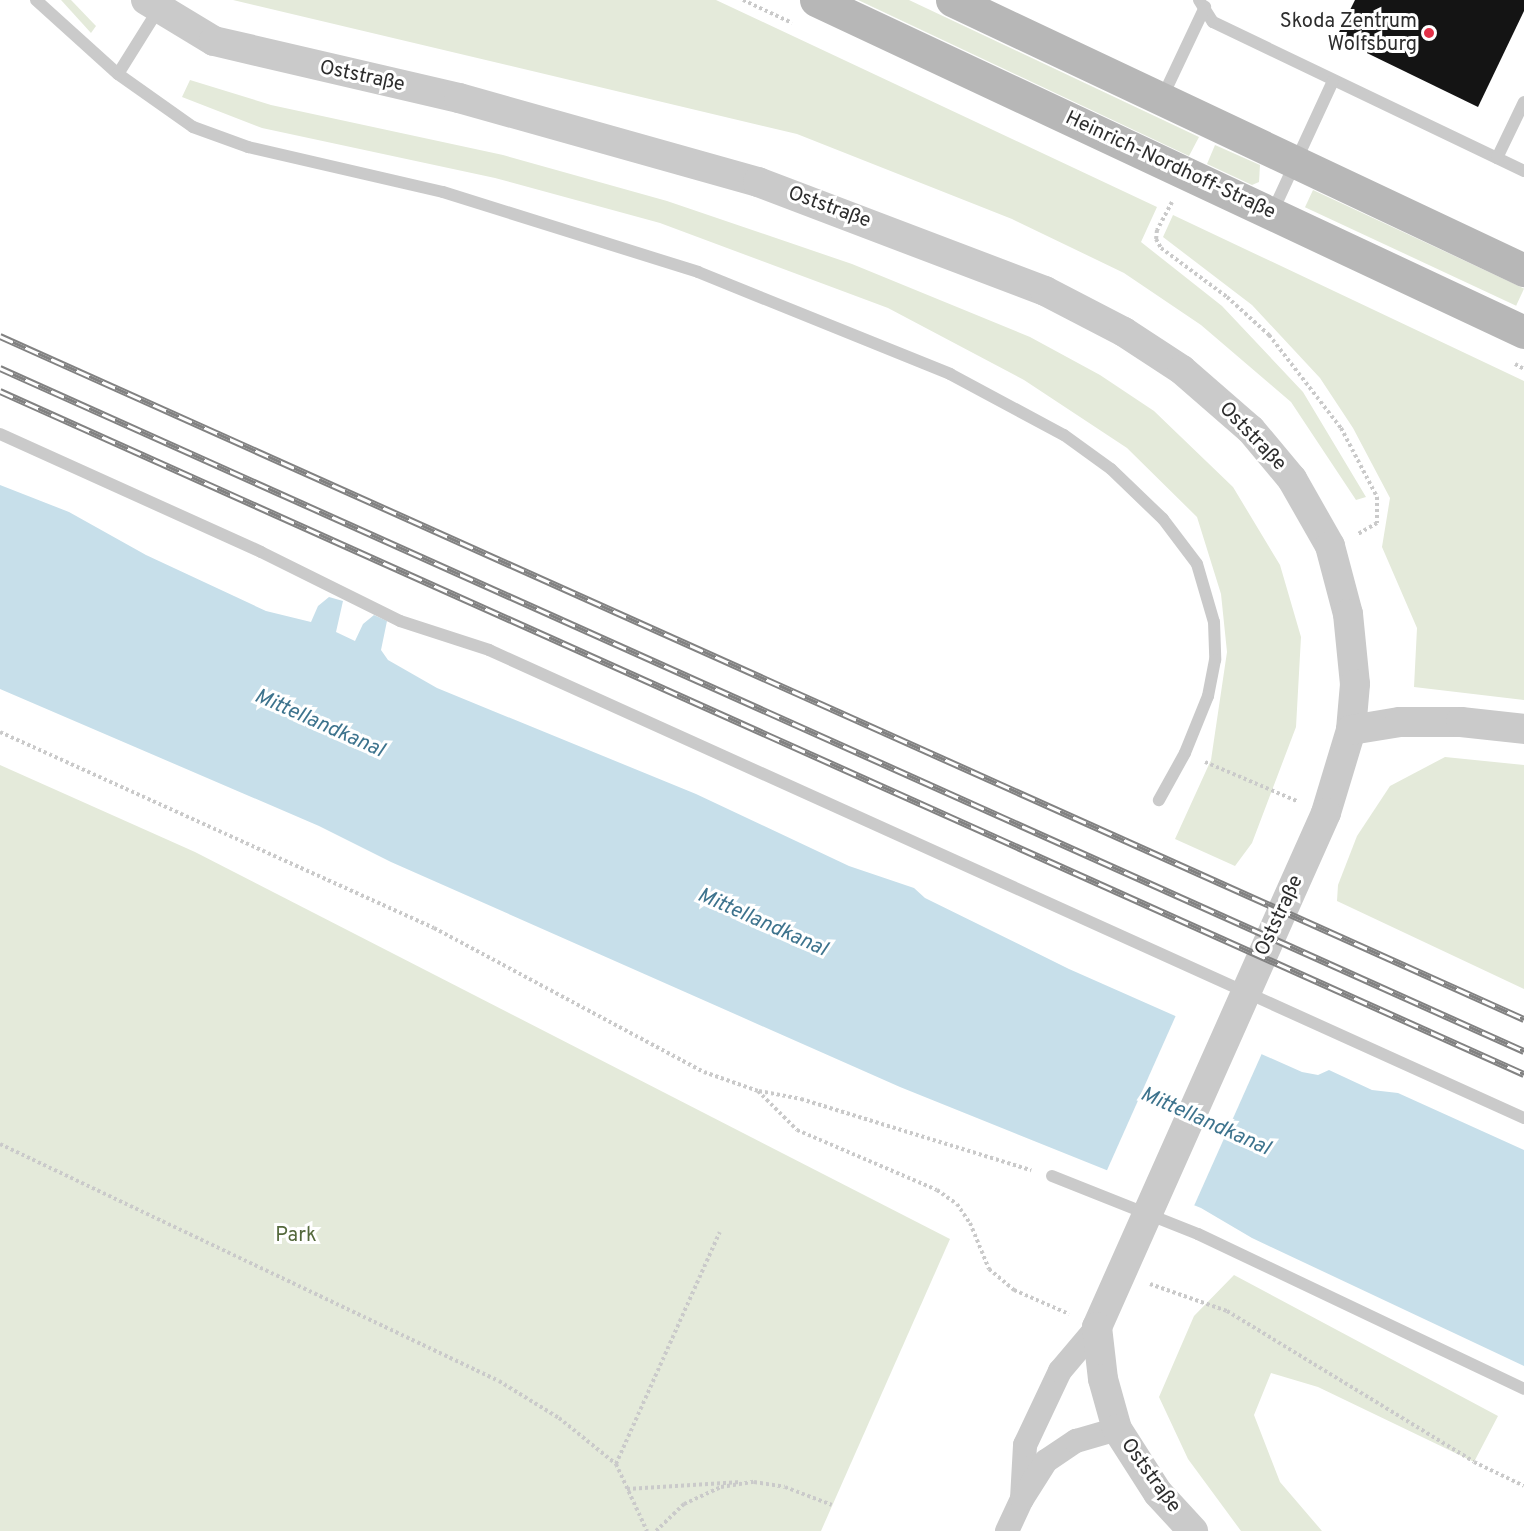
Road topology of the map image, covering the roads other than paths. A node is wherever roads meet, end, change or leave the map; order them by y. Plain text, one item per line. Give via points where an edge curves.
1 (36, 0) edge
2 (816, 0) edge
3 (952, 0) edge
4 (1202, 4) edge
5 (152, 5) edge
6 (118, 74) junction
7 (1333, 81) junction
8 (1162, 99) junction
9 (1524, 102) edge
10 (1497, 158) junction
11 (1296, 161) junction
12 (1524, 171) edge
13 (1272, 214) junction
14 (1524, 270) edge
15 (1524, 332) edge
16 (0, 434) edge
17 (1524, 729) edge
18 (1351, 730) junction
19 (1159, 800) dead end
20 (1524, 1118) edge
21 (1052, 1176) road end
22 (1097, 1327) junction
23 (1524, 1389) edge
24 (1117, 1430) junction
25 (1022, 1499) junction
26 (1007, 1531) edge
27 (1192, 1531) edge

1 - 6 lane
2 - 13 main road, Heinrich-Nordhoff-Straße
3 - 8 main road
4 - 7 lane via 1213,22
4 - 8 lane
5 - 6 lane
5 - 18 street, Oststraße via 214,41 459,98 758,182 1045,291 1124,332 1182,370 1251,430 1292,479 1330,546 1348,614 1354,684
6 - 19 lane via 193,126 248,147 443,192 698,272 950,374 1064,435 1111,470 1163,519 1197,564 1214,622 1215,660 1208,696 1185,753
7 - 10 lane
7 - 11 lane
8 - 11 main road
9 - 10 lane
10 - 12 lane
11 - 13 lane
11 - 14 main road
13 - 15 main road, Heinrich-Nordhoff-Straße
16 - 20 lane via 261,552 400,621 489,650
17 - 18 street via 1461,722 1400,722
18 - 22 street, Oststraße via 1333,794 1302,868
21 - 23 lane via 1198,1234
22 - 24 street, Oststraße via 1102,1378
22 - 25 street via 1060,1371 1025,1444
24 - 25 street via 1076,1441 1046,1461
24 - 27 street, Oststraße via 1158,1493
25 - 26 street

